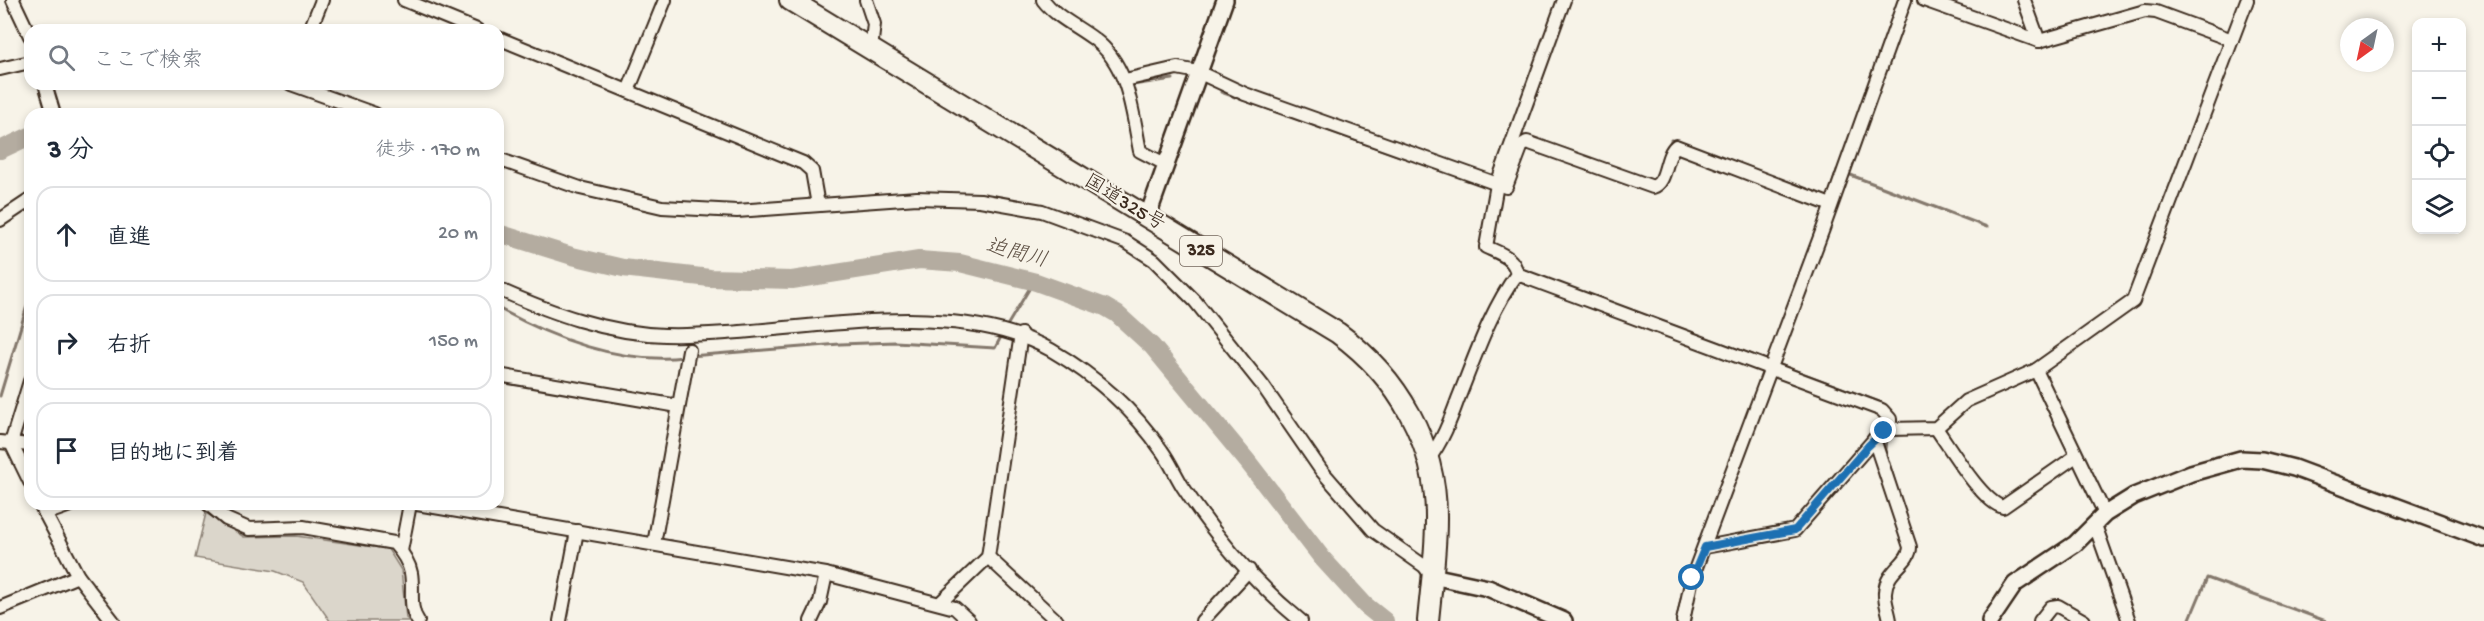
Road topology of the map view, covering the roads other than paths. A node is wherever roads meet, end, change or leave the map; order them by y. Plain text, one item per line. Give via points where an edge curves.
1 (13, 0) edge
2 (322, 0) edge
3 (404, 0) edge
4 (665, 0) edge
5 (790, 0) edge
6 (866, 0) edge
7 (1042, 0) edge
8 (1225, 0) edge
9 (1564, 0) edge
10 (1905, 0) edge
11 (1924, 0) edge
12 (2024, 0) edge
13 (2247, 0) edge
14 (2154, 6) edge
15 (24, 24) edge
16 (312, 24) edge
17 (462, 24) edge
18 (504, 40) edge
19 (2232, 40) junction
20 (2039, 41) junction
21 (872, 49) junction
22 (24, 63) edge
23 (0, 69) edge
24 (1198, 72) junction
25 (1125, 80) junction
26 (47, 90) edge
27 (308, 90) edge
28 (627, 91) junction
29 (52, 108) edge
30 (358, 108) edge
31 (504, 161) edge
32 (1165, 164) junction
33 (1497, 184) junction
34 (24, 204) edge
35 (818, 205) junction
36 (1831, 205) junction
37 (1147, 218) junction
38 (0, 220) edge
39 (1517, 274) junction
40 (504, 292) edge
41 (1021, 334) junction
42 (689, 350) dead end
43 (1770, 368) junction
44 (2036, 370) junction
45 (504, 376) edge
46 (24, 396) edge
47 (678, 406) junction
48 (1936, 428) junction
49 (1890, 429) junction
50 (1874, 439) junction
51 (6, 442) edge
52 (24, 444) edge
53 (2076, 456) junction
54 (1428, 460) junction
55 (24, 472) edge
56 (44, 510) edge
57 (215, 510) edge
58 (409, 510) edge
59 (453, 510) edge
60 (2100, 519) junction
61 (577, 531) junction
62 (2484, 539) edge
63 (654, 544) junction
64 (1705, 547) junction
65 (401, 551) junction
66 (988, 557) junction
67 (1249, 570) junction
68 (826, 574) junction
69 (78, 576) junction
70 (1432, 576) junction
71 (940, 603) junction
72 (0, 608) edge
73 (113, 621) edge
74 (418, 621) edge
75 (560, 621) edge
76 (811, 621) edge
77 (969, 621) edge
78 (1057, 621) edge
79 (1202, 621) edge
80 (1301, 621) edge
81 (1428, 621) edge
82 (1564, 621) edge
83 (1683, 621) edge
84 (1890, 621) edge
85 (1990, 621) edge
86 (2040, 621) edge
87 (2084, 621) edge
88 (2129, 621) edge

1 - 15 street
2 - 16 street
3 - 17 street
4 - 28 street
5 - 21 highway, 国道325号 / 325
6 - 21 street via 874,24
7 - 25 street via 1106,49
8 - 24 street
9 - 33 street
10 - 36 street
11 - 20 street
12 - 20 street
13 - 19 street
14 - 19 street
14 - 20 street
18 - 28 street
19 - 44 street via 2133,301
21 - 37 highway, 国道325号 / 325
22 - 23 street
24 - 25 street via 1170,69
24 - 32 street
24 - 33 street via 1245,94
25 - 32 street via 1140,151
26 - 29 street
27 - 30 street
28 - 35 street via 803,163 812,171
31 - 35 street via 580,188 662,207 726,212
32 - 37 street
33 - 36 street via 1509,185 1522,146 1527,142 1653,187 1660,182 1676,146
33 - 39 street via 1486,247 1510,259
34 - 38 street
35 - 70 street via 917,198 980,200 1059,216 1138,249 1165,269 1195,301 1346,500 1379,536 1424,566
36 - 43 street
37 - 54 highway, 国道325号 / 325 via 1352,343 1380,369 1403,400
39 - 43 street
39 - 54 street via 1506,288 1472,362 1440,445
40 - 41 street via 593,325 663,335 918,321 990,327
41 - 66 street
41 - 67 street via 1106,388 1131,412 1162,450 1181,484
42 - 47 street
43 - 49 street via 1882,410 1890,419
43 - 64 street
44 - 48 street via 1966,400
44 - 53 street
45 - 47 street
46 - 51 street
47 - 63 street
48 - 49 street
48 - 53 street via 1973,479 2003,507
49 - 50 street
50 - 64 street via 1795,530
50 - 84 street via 1910,547 1908,556 1891,573 1885,590
51 - 52 street
51 - 55 street
53 - 60 street
54 - 70 highway, 国道325号 / 325 via 1436,519
56 - 69 street
57 - 65 street via 249,529 303,527 394,543
58 - 65 street
59 - 61 street
60 - 62 street via 2154,487 2191,473 2230,461 2262,460 2294,468
60 - 85 street via 2075,544 2014,584
60 - 88 street
61 - 63 street
61 - 75 street
63 - 68 street
64 - 83 street via 1686,597
65 - 74 street via 411,572 411,598
66 - 71 street
66 - 78 street
67 - 79 street
67 - 80 street
68 - 71 street
68 - 76 street
69 - 72 street
69 - 73 street
70 - 81 highway, 国道325号 / 325
70 - 82 street via 1488,588
71 - 77 street via 955,608
86 - 87 street via 2058,606

